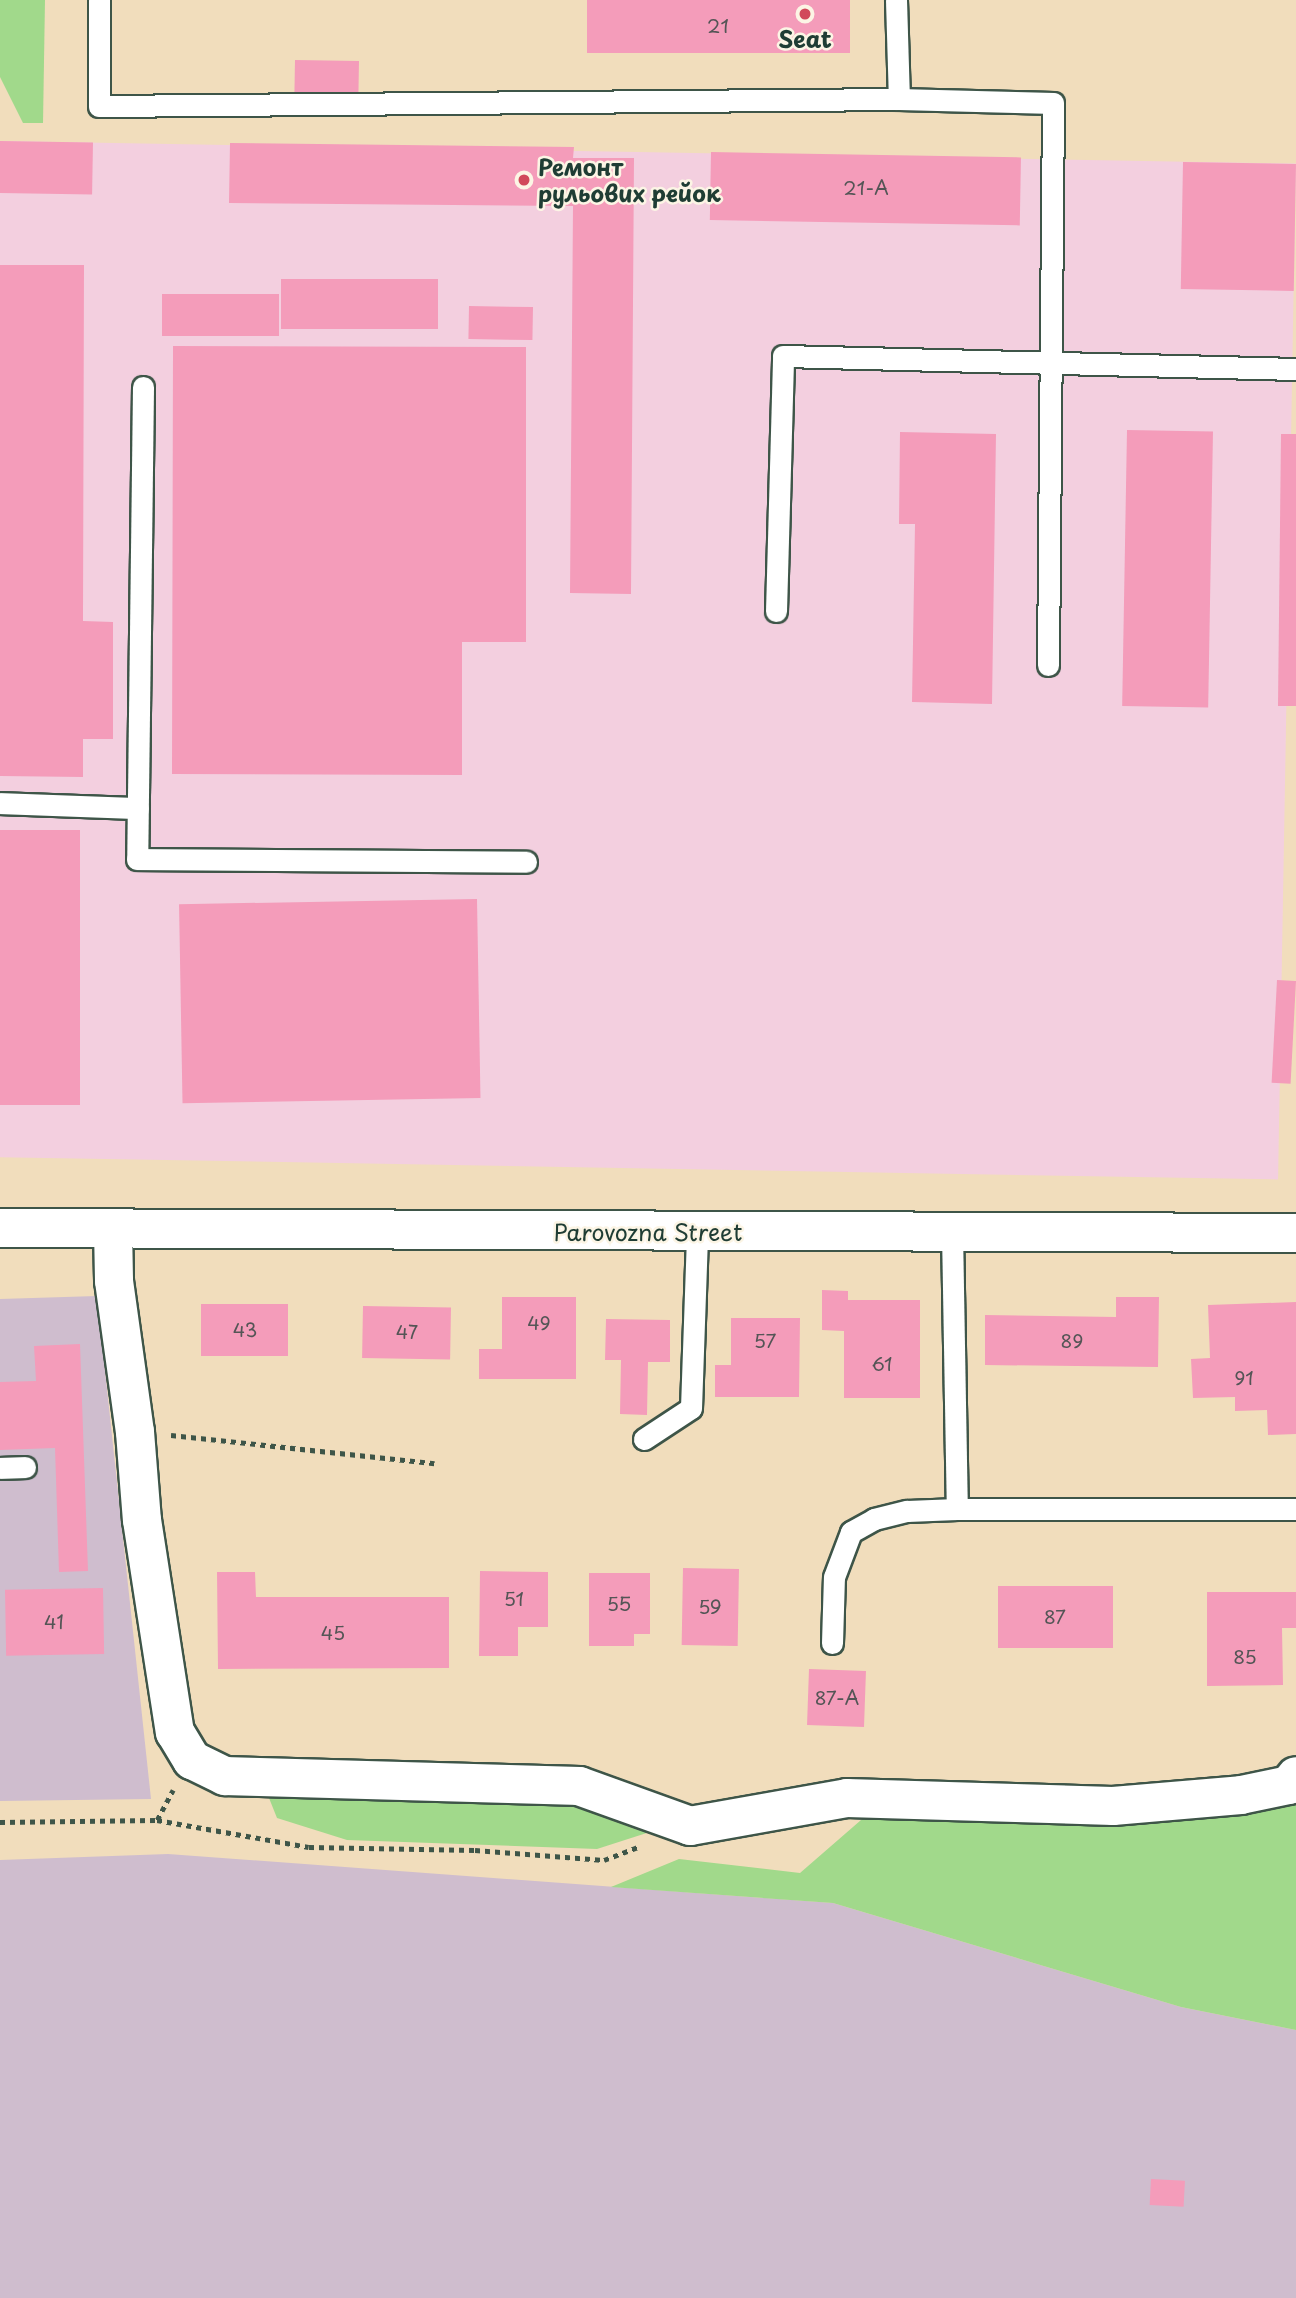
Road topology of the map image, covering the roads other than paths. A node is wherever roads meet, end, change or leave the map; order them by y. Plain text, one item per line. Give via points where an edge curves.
1 (99, 0) edge
2 (896, 0) edge
3 (899, 99) junction
4 (1048, 364) junction
5 (1296, 369) edge
6 (143, 387) dead end
7 (776, 611) dead end
8 (1048, 666) dead end
9 (0, 803) edge
10 (138, 808) junction
11 (526, 862) dead end
12 (0, 1228) edge
13 (113, 1228) junction
14 (952, 1231) junction
15 (697, 1232) junction
16 (1296, 1233) edge
17 (644, 1439) dead end
18 (24, 1467) dead end
19 (0, 1468) edge
20 (957, 1509) junction
21 (1296, 1509) edge
22 (832, 1643) dead end
23 (1296, 1776) edge

1 - 3 lane via 100,106
2 - 3 lane
3 - 4 lane via 1053,103
4 - 5 lane
4 - 7 lane via 783,356
4 - 8 lane
6 - 10 lane
9 - 10 lane
10 - 11 lane via 137,859
12 - 13 street, Parovozna Street
13 - 15 street, Parovozna Street
13 - 23 street via 114,1281 142,1520 175,1732 191,1760 225,1776 579,1786 690,1826 847,1798 1113,1805 1241,1796 1289,1785
14 - 15 street, Parovozna Street
14 - 16 street, Parovozna Street
14 - 20 lane
15 - 17 lane via 691,1408
18 - 19 lane
20 - 21 lane
20 - 22 lane via 907,1511 874,1519 851,1532 834,1577

